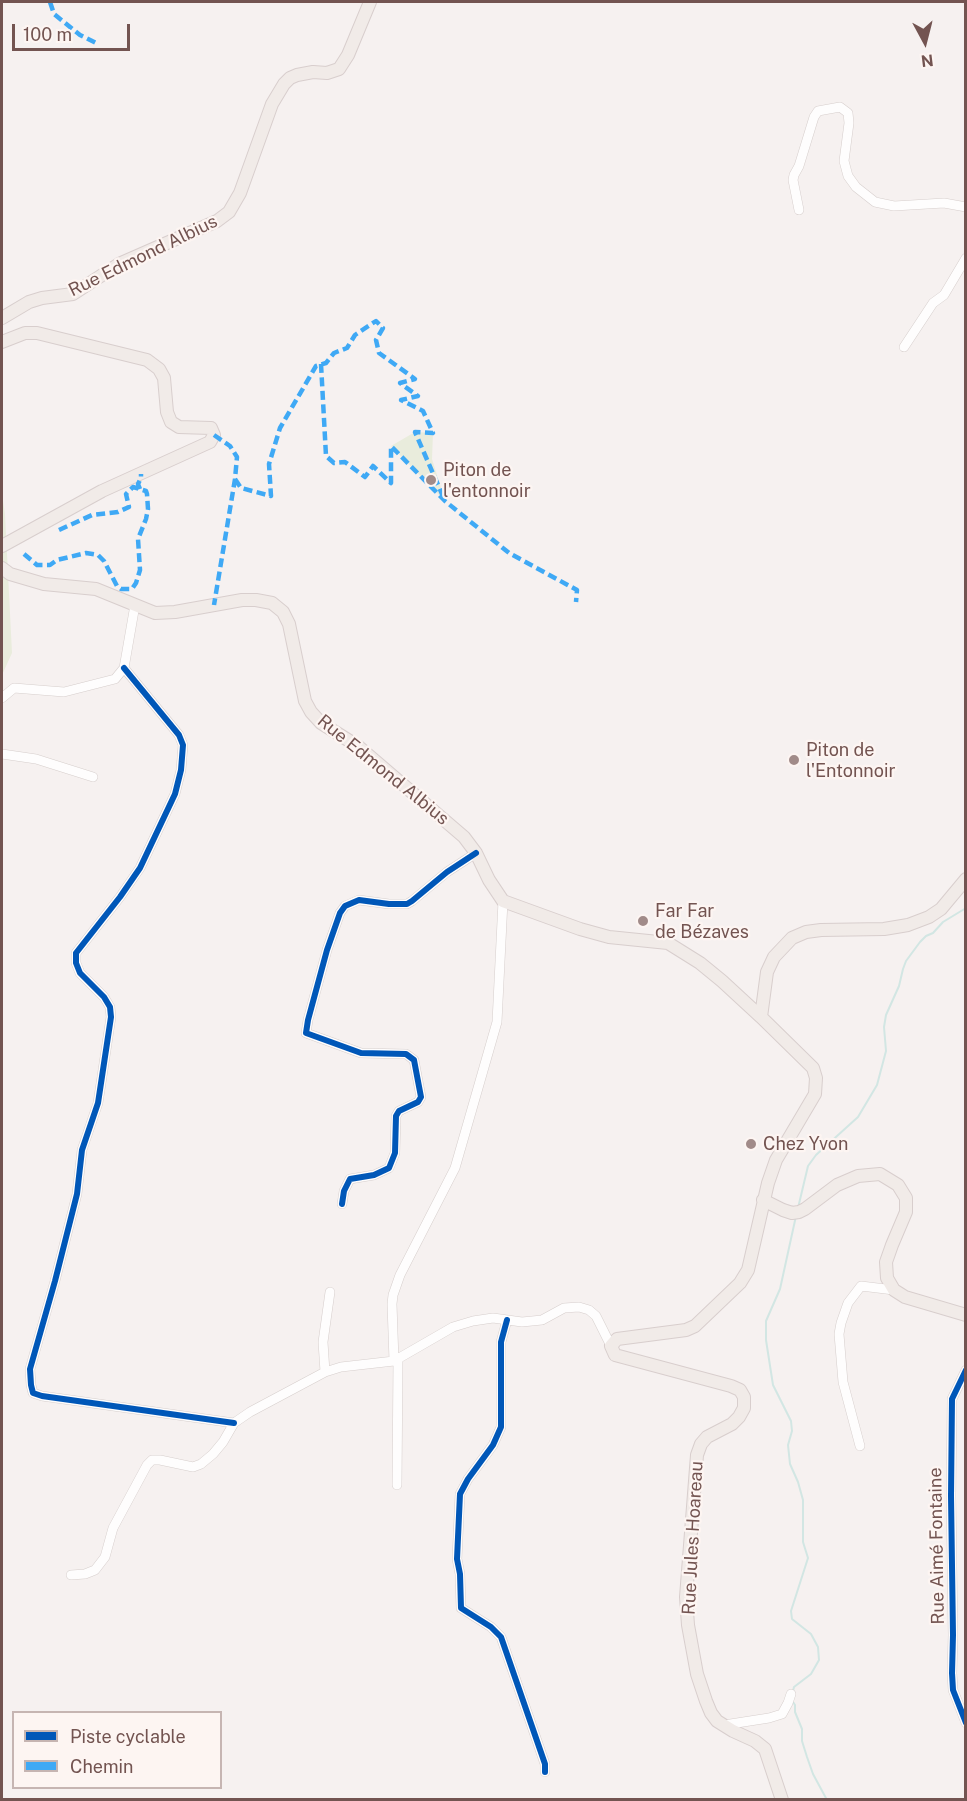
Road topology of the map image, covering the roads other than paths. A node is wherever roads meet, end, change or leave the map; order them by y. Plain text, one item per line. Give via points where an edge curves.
1 (370, 2) edge
2 (966, 207) edge
3 (799, 210) dead end
4 (966, 258) edge
5 (2, 318) edge
6 (2, 342) edge
7 (904, 347) dead end
8 (2, 546) edge
9 (2, 568) edge
10 (135, 605) junction
11 (124, 668) junction
12 (2, 698) edge
13 (2, 754) edge
14 (93, 777) dead end
15 (476, 853) junction
16 (966, 879) edge
17 (503, 901) junction
18 (761, 1017) junction
19 (768, 1202) junction
20 (342, 1204) dead end
21 (894, 1290) junction
22 (330, 1292) dead end
23 (966, 1315) edge
24 (507, 1320) junction
25 (611, 1346) junction
26 (396, 1360) junction
27 (966, 1370) edge
28 (325, 1372) junction
29 (234, 1423) junction
30 (860, 1446) dead end
31 (397, 1485) dead end
32 (71, 1575) dead end
33 (791, 1694) dead end
34 (966, 1723) edge
35 (723, 1725) junction
36 (545, 1772) dead end
37 (782, 1800) edge

1 - 5 main road, Rue Edmond Albius via 339,69 297,75 284,84 272,104 229,213 119,264 73,294 29,302
2 - 3 street via 944,202 894,206 874,202 848,176 844,160 848,113 840,107 818,111 814,117 793,180
4 - 7 street via 944,295 933,303
6 - 8 main road via 24,333 38,333 147,360 164,378 171,422 179,427 211,428 214,435 210,442 94,495
9 - 10 main road, Rue Edmond Albius via 44,584 96,590
10 - 11 street
10 - 15 main road, Rue Edmond Albius via 155,613 242,600 272,603 289,624 305,701 311,712 445,819
11 - 12 street via 115,679 64,692 14,688
11 - 29 street via 179,735 183,745 181,770 175,794 140,868 76,953 80,973 104,998 111,1017 98,1103 82,1150 77,1194 30,1369 30,1385 33,1393 42,1396
13 - 14 street via 36,759
15 - 17 main road, Rue Edmond Albius
15 - 20 street via 407,904 358,900 345,906 340,914 306,1033 361,1053 406,1054 414,1060 421,1097 396,1116 396,1153 389,1168 350,1179
16 - 18 main road via 941,909 908,925 821,930 792,938 774,957 767,972
17 - 18 main road via 609,937 668,943 700,963
17 - 26 street via 497,1022 455,1168 393,1295
18 - 19 main road via 813,1068 817,1086 812,1102 776,1160
19 - 21 main road via 792,1213 858,1176 880,1174 898,1185 906,1198 906,1212 886,1262 887,1278
19 - 25 main road via 748,1270 740,1283 695,1326 617,1339
21 - 23 main road via 905,1297
21 - 30 street via 861,1286 840,1323 843,1382
22 - 28 street via 323,1342
24 - 25 street via 542,1320 564,1308 579,1307 596,1316
24 - 26 street via 493,1318 453,1328
24 - 36 street via 501,1341 501,1427 460,1494 457,1559 461,1608 501,1637
25 - 35 main road, Rue Jules Hoareau via 615,1355 732,1386 744,1397 739,1418 701,1444 686,1597 697,1674 708,1707
26 - 28 street
26 - 31 street
27 - 34 street, Rue Aimé Fontaine via 952,1399 951,1496 953,1690
28 - 29 street
29 - 32 street via 223,1442 201,1464 193,1467 152,1460 113,1528 105,1557 95,1570
33 - 35 street via 782,1714
35 - 37 main road, Rue Jules Hoareau via 765,1749

